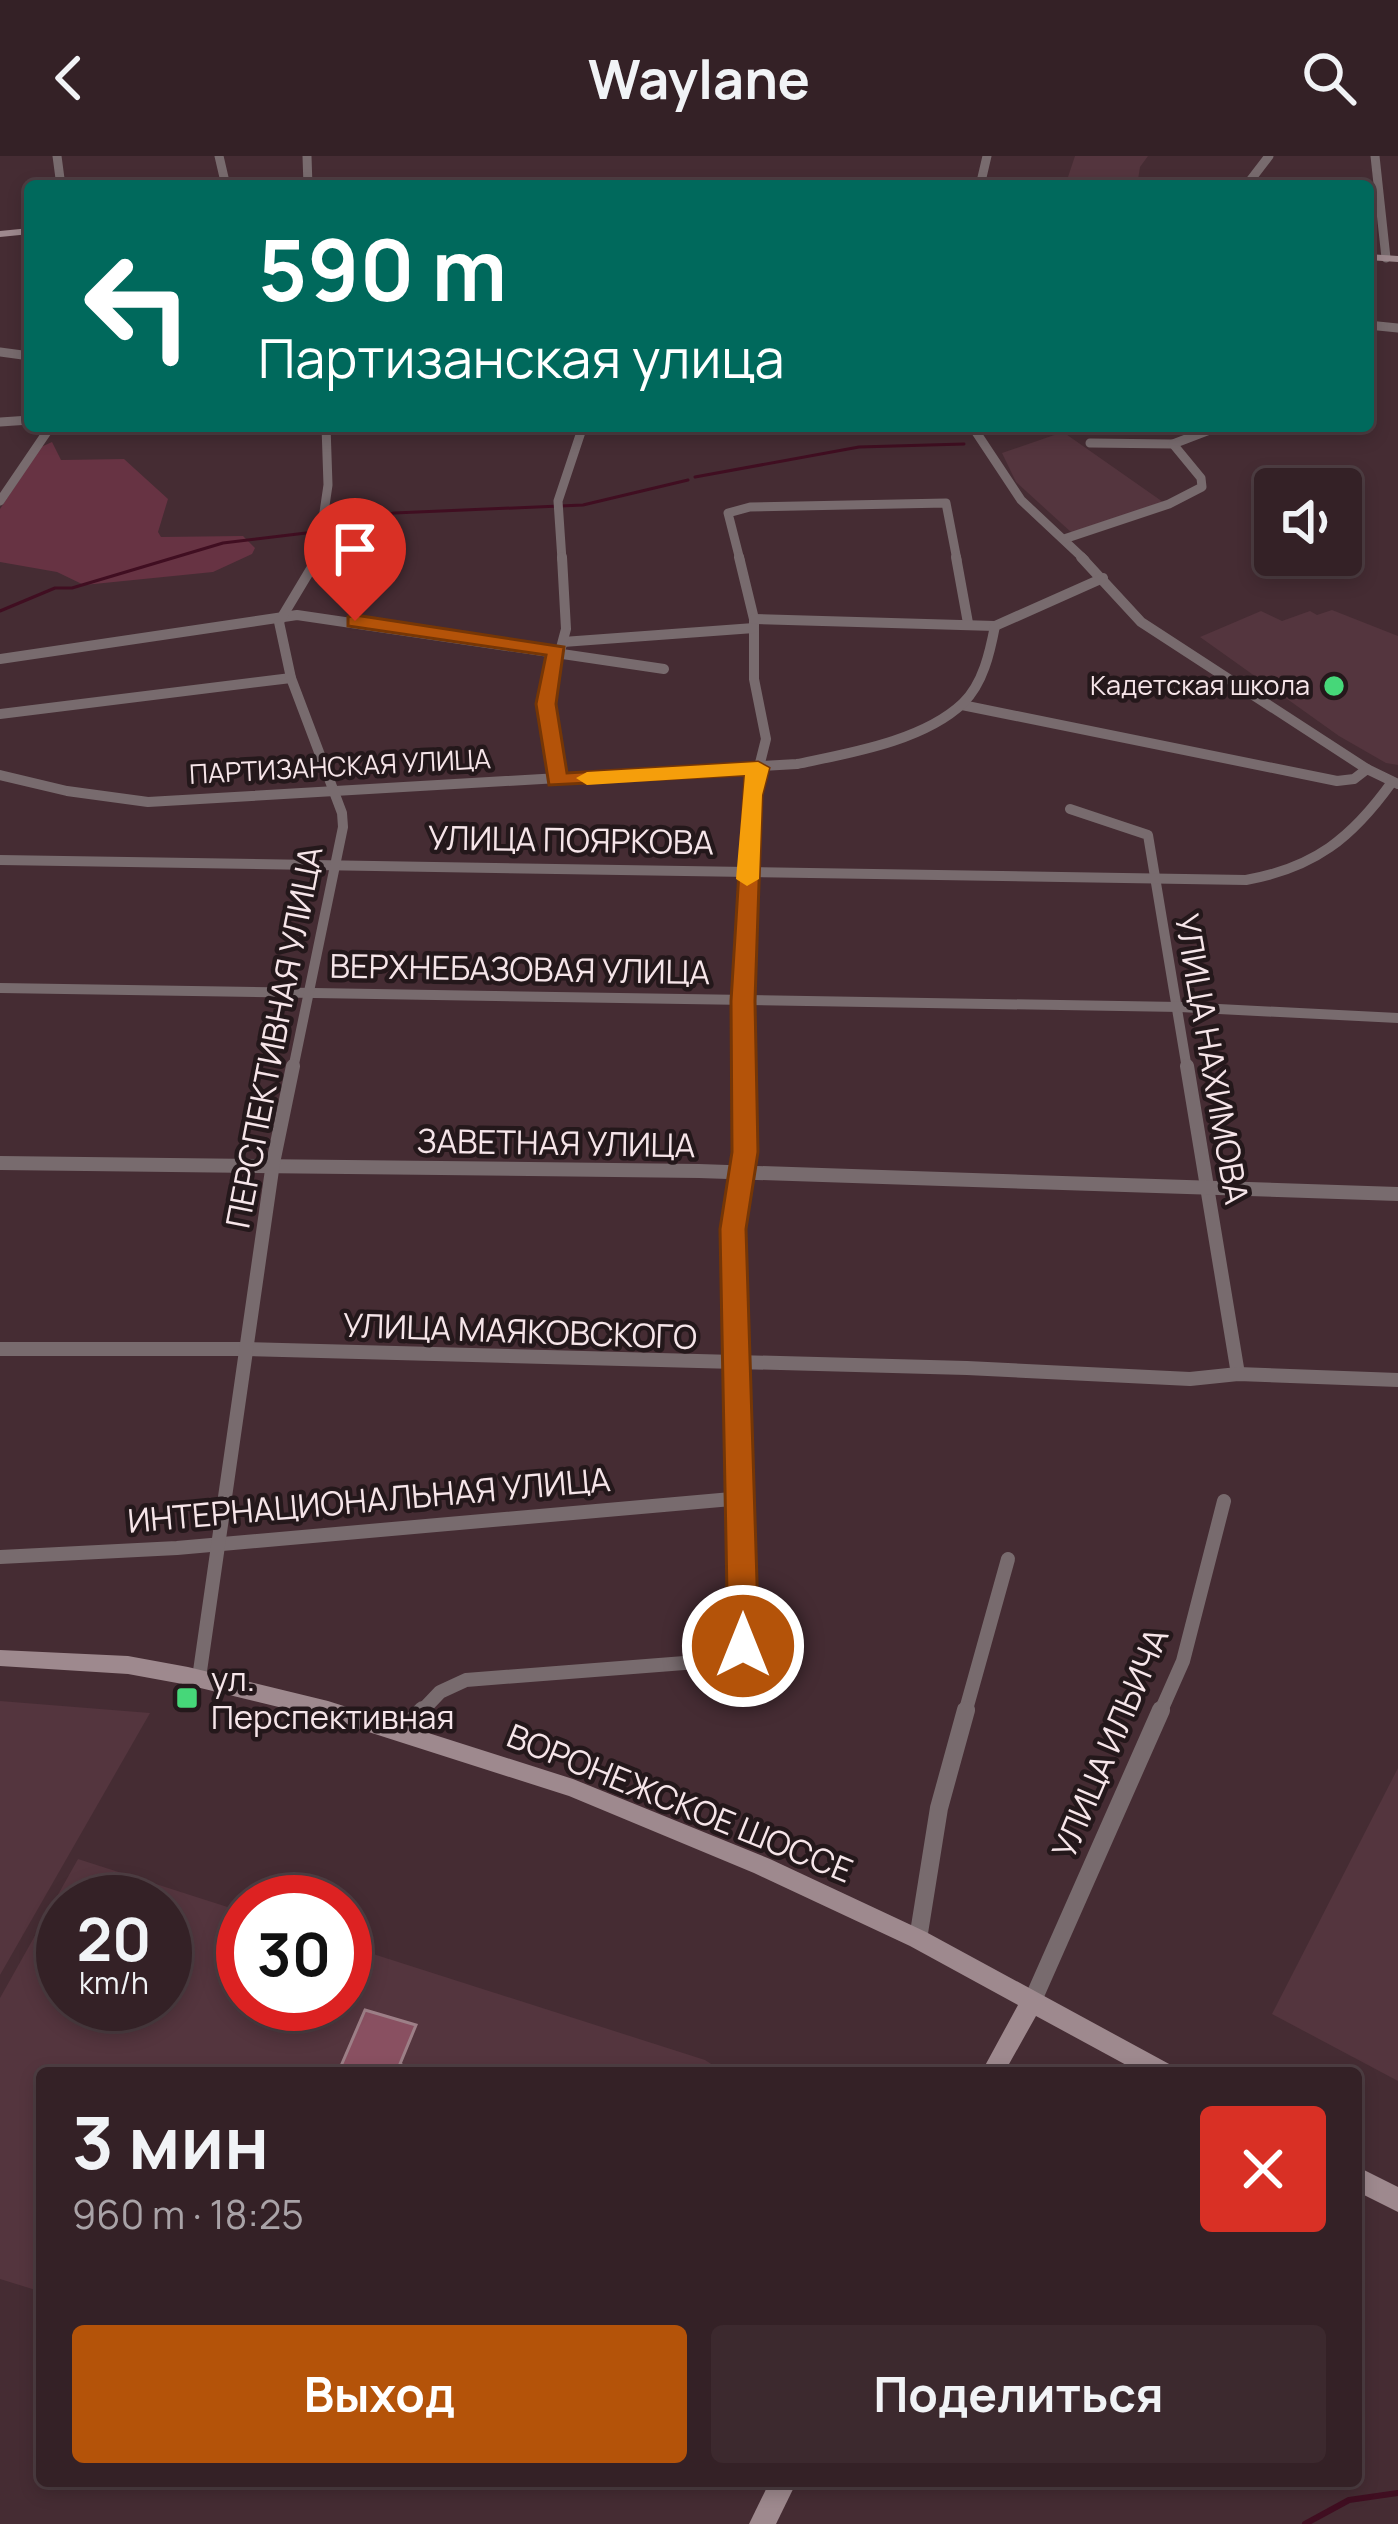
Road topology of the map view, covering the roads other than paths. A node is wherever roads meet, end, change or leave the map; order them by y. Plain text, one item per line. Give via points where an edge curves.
1 (1269, 156) edge
2 (1375, 156) edge
3 (1251, 180) edge
4 (1392, 259) edge
5 (47, 432) edge
6 (326, 432) edge
7 (582, 432) edge
8 (976, 432) edge
9 (1204, 432) edge
10 (1090, 443) dead end
11 (1173, 444) junction
12 (0, 501) edge
13 (1064, 538) junction
14 (1103, 578) junction
15 (280, 616) junction
16 (754, 623) junction
17 (968, 623) junction
18 (995, 626) junction
19 (560, 646) junction
20 (0, 659) edge
21 (664, 669) dead end
22 (291, 678) junction
23 (962, 705) junction
24 (0, 714) edge
25 (758, 768) junction
26 (1367, 769) junction
27 (0, 775) edge
28 (557, 780) junction
29 (1395, 783) edge
30 (334, 792) junction
31 (1070, 808) dead end
32 (0, 860) edge
33 (337, 865) junction
34 (748, 869) junction
35 (1152, 877) junction
36 (0, 988) edge
37 (310, 991) junction
38 (743, 1001) junction
39 (1180, 1007) junction
40 (1398, 1018) edge
41 (0, 1163) edge
42 (273, 1163) junction
43 (741, 1174) junction
44 (1208, 1186) junction
45 (1398, 1194) edge
46 (0, 1349) edge
47 (243, 1349) junction
48 (734, 1364) junction
49 (1238, 1373) junction
50 (1398, 1379) edge
51 (742, 1498) junction
52 (1224, 1501) dead end
53 (218, 1544) junction
54 (0, 1557) edge
55 (1008, 1559) dead end
56 (0, 1658) edge
57 (199, 1678) junction
58 (402, 1732) junction
59 (918, 1939) junction
60 (1032, 2002) junction
61 (995, 2067) edge
62 (1152, 2067) edge
63 (1362, 2181) edge
64 (1398, 2200) edge
65 (781, 2487) edge
66 (762, 2524) edge

1 - 3 street
2 - 4 street
5 - 12 street
6 - 15 street via 317,561
7 - 19 street via 558,508 567,592
8 - 13 street via 1021,500
9 - 11 street
10 - 11 street
11 - 13 street via 1202,488
13 - 14 street
14 - 18 street
14 - 26 street via 1160,636
15 - 19 street
15 - 20 street
15 - 22 street, ПЕРСПЕКТИВНАЯ УЛИЦА
16 - 17 street
16 - 17 street via 728,513 946,502
16 - 19 street
16 - 25 street via 766,739
17 - 18 street
18 - 23 street
19 - 21 street
19 - 28 street via 546,704
22 - 24 street
22 - 30 street, ПЕРСПЕКТИВНАЯ УЛИЦА
23 - 25 street, ПАРТИЗАНСКАЯ УЛИЦА via 865,746
23 - 26 street via 1337,781
25 - 28 street, ПАРТИЗАНСКАЯ УЛИЦА
25 - 34 street
26 - 29 street
27 - 30 street, ПАРТИЗАНСКАЯ УЛИЦА via 134,801
28 - 30 street, ПАРТИЗАНСКАЯ УЛИЦА
29 - 35 street, УЛИЦА ПОЯРКОВА via 1354,835 1302,868 1246,880
30 - 33 street, ПЕРСПЕКТИВНАЯ УЛИЦА via 342,813
31 - 35 street, УЛИЦА НАХИМОВА via 1143,830
32 - 33 street, УЛИЦА ПОЯРКОВА
33 - 34 street, УЛИЦА ПОЯРКОВА
33 - 37 street, ПЕРСПЕКТИВНАЯ УЛИЦА
34 - 35 street, УЛИЦА ПОЯРКОВА
34 - 38 street
35 - 39 street, УЛИЦА НАХИМОВА
36 - 37 street, ВЕРХНЕБАЗОВАЯ УЛИЦА
37 - 38 street, ВЕРХНЕБАЗОВАЯ УЛИЦА
37 - 42 street, ПЕРСПЕКТИВНАЯ УЛИЦА
38 - 39 street, ВЕРХНЕБАЗОВАЯ УЛИЦА
38 - 43 street
39 - 40 street, ВЕРХНЕБАЗОВАЯ УЛИЦА
39 - 44 street, УЛИЦА НАХИМОВА
41 - 42 street, ЗАВЕТНАЯ УЛИЦА
42 - 43 street, ЗАВЕТНАЯ УЛИЦА
42 - 47 street, ПЕРСПЕКТИВНАЯ УЛИЦА
43 - 44 street, ЗАВЕТНАЯ УЛИЦА
43 - 48 street
44 - 45 street, ЗАВЕТНАЯ УЛИЦА
44 - 49 street, УЛИЦА НАХИМОВА
46 - 47 street, УЛИЦА МАЯКОВСКОГО
47 - 48 street, УЛИЦА МАЯКОВСКОГО
47 - 53 street, ПЕРСПЕКТИВНАЯ УЛИЦА
48 - 49 street, УЛИЦА МАЯКОВСКОГО via 1190,1379
48 - 51 street
49 - 50 street, УЛИЦА МАЯКОВСКОГО
51 - 53 street, ИНТЕРНАЦИОНАЛЬНАЯ УЛИЦА
51 - 58 street via 743,1646 723,1660 466,1680 440,1692
52 - 60 street, УЛИЦА ИЛЬИЧА via 1183,1660
53 - 54 street, ИНТЕРНАЦИОНАЛЬНАЯ УЛИЦА
53 - 57 street, ПЕРСПЕКТИВНАЯ УЛИЦА
55 - 59 street via 938,1808
56 - 57 main road, ВОРОНЕЖСКОЕ ШОССЕ via 128,1664
57 - 58 main road, ВОРОНЕЖСКОЕ ШОССЕ
58 - 59 main road, ВОРОНЕЖСКОЕ ШОССЕ via 573,1788
59 - 60 main road, ВОРОНЕЖСКОЕ ШОССЕ
60 - 61 main road
60 - 62 main road, ВОРОНЕЖСКОЕ ШОССЕ
63 - 64 main road
65 - 66 main road

